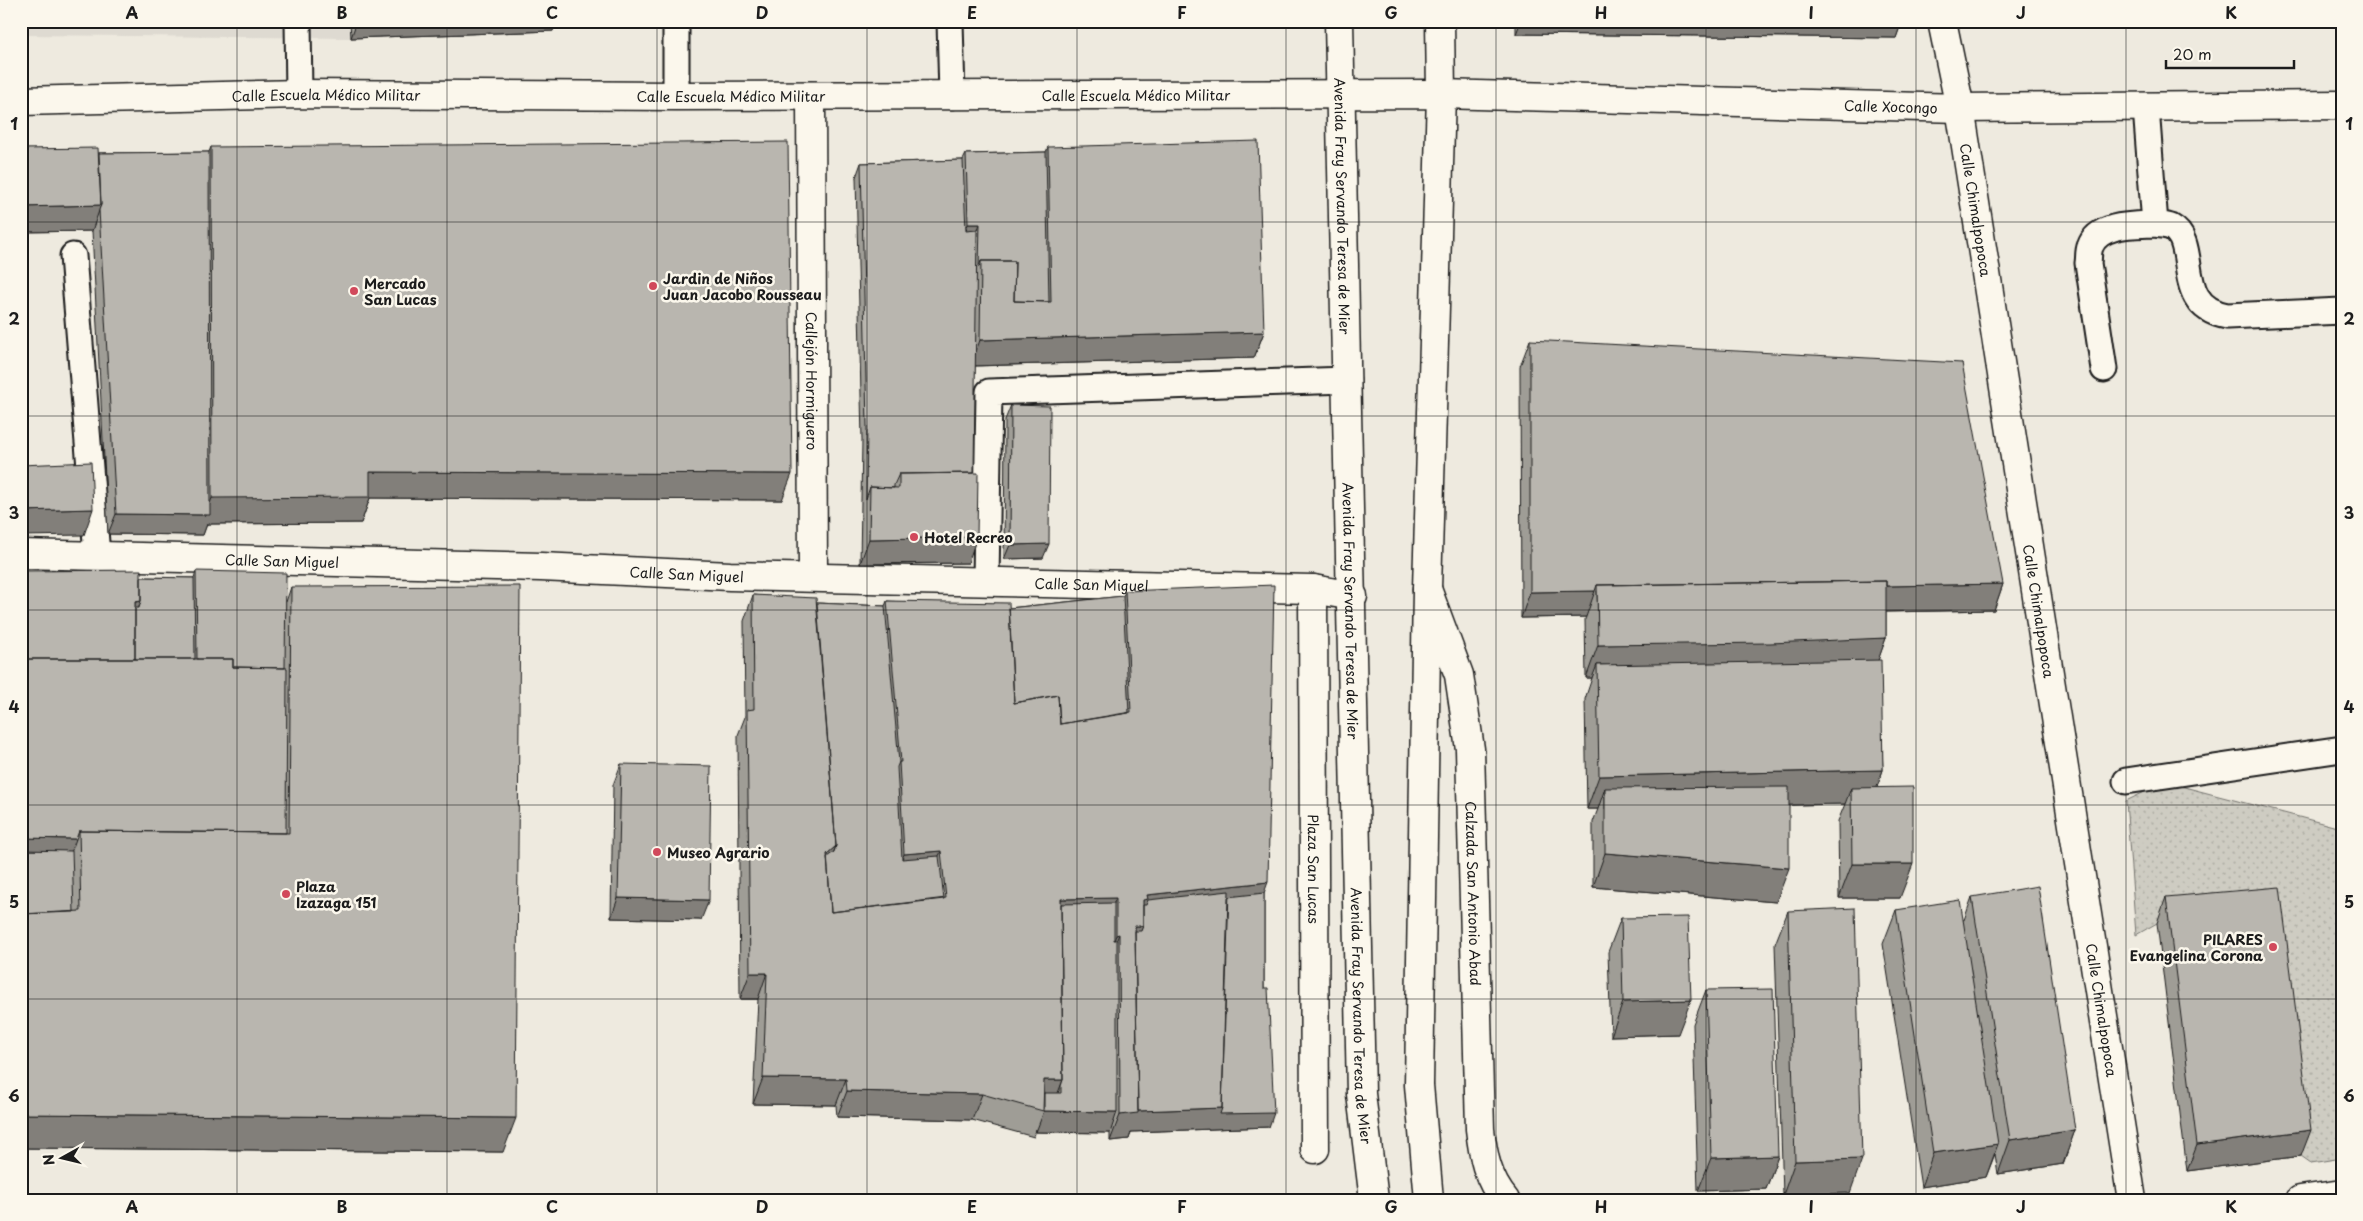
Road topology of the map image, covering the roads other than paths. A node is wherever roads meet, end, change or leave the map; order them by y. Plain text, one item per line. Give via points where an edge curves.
1 (298, 21) edge
2 (676, 21) edge
3 (950, 21) edge
4 (1339, 21) edge
5 (1440, 21) edge
6 (1942, 21) edge
7 (299, 94) junction
8 (1340, 94) junction
9 (1441, 94) junction
10 (676, 96) junction
11 (811, 96) junction
12 (952, 96) junction
13 (21, 101) edge
14 (2342, 105) edge
15 (1960, 108) junction
16 (2146, 108) junction
17 (2155, 224) junction
18 (73, 256) dead end
19 (2342, 312) edge
20 (2104, 368) dead end
21 (1347, 380) junction
22 (21, 554) edge
23 (97, 555) junction
24 (813, 576) junction
25 (986, 580) junction
26 (1313, 589) junction
27 (1427, 589) junction
28 (1353, 596) junction
29 (2342, 749) edge
30 (2126, 781) dead end
31 (1315, 1149) dead end
32 (2342, 1194) edge
33 (1374, 1200) edge
34 (1429, 1200) edge
35 (1505, 1200) edge
36 (2132, 1200) edge
37 (2300, 1200) edge

1 - 7 lane
2 - 10 lane
3 - 12 lane
4 - 8 street, Avenida Fray Servando Teresa de Mier
5 - 9 street
6 - 15 street, Calle Chimalpopoca
7 - 10 street, Calle Escuela Médico Militar
7 - 13 street, Calle Escuela Médico Militar
8 - 9 street, Calle Escuela Médico Militar
8 - 12 street, Calle Escuela Médico Militar
8 - 21 street, Avenida Fray Servando Teresa de Mier
9 - 15 street, Calle Xocongo
9 - 27 street
10 - 11 street, Calle Escuela Médico Militar
11 - 12 street, Calle Escuela Médico Militar
11 - 24 street, Callejón Hormiguero
14 - 16 street, Calle Xocongo
15 - 16 street, Calle Xocongo
15 - 36 street, Calle Chimalpopoca
16 - 17 lane
17 - 19 lane via 2171,227 2182,241 2194,292 2201,305 2212,314
17 - 20 lane via 2117,227 2101,233 2090,246 2088,263
18 - 23 lane
21 - 25 lane via 989,392
21 - 28 street, Avenida Fray Servando Teresa de Mier
22 - 23 street, Calle San Miguel
23 - 24 street, Calle San Miguel
24 - 25 street, Calle San Miguel
25 - 26 street, Calle San Miguel
26 - 28 street, Calle San Miguel
26 - 31 street, Plaza San Lucas
27 - 34 street via 1419,1086
27 - 35 street, Calzada San Antonio Abad via 1459,675 1470,749 1480,1129 1484,1158 1495,1188
28 - 33 street, Avenida Fray Servando Teresa de Mier via 1362,1094
29 - 30 lane
32 - 37 street

